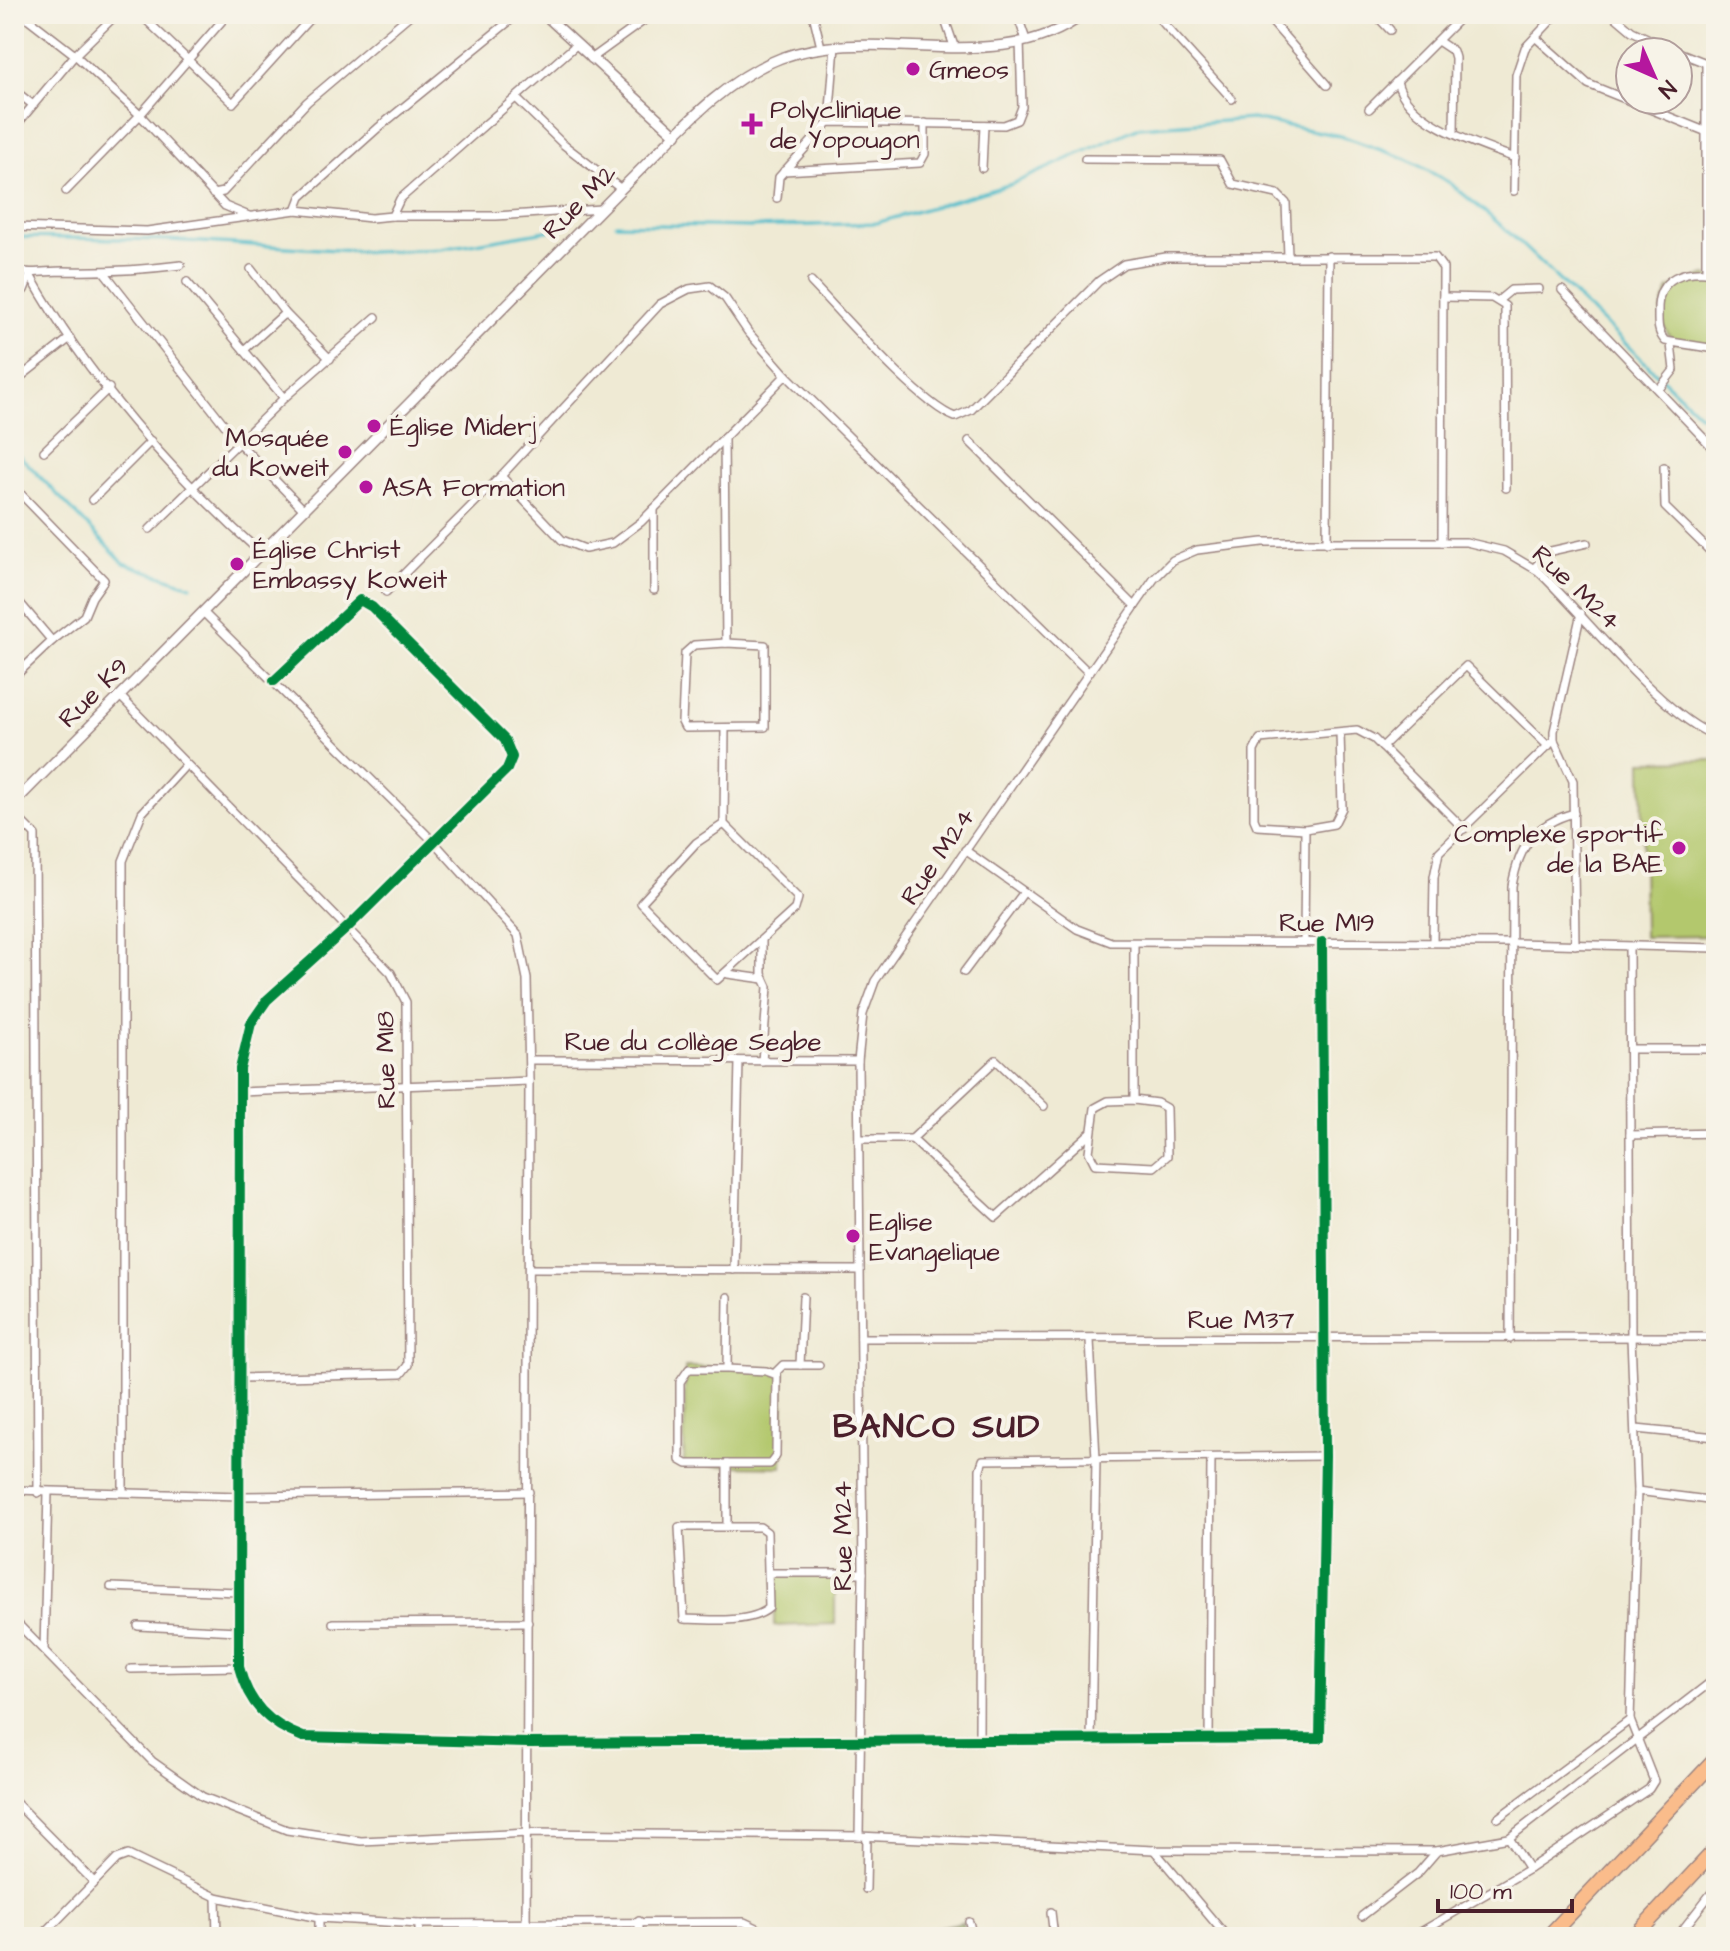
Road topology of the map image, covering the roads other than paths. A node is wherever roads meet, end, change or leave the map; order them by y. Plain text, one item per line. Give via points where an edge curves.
1 (22, 14) edge
2 (117, 14) edge
3 (140, 14) edge
4 (228, 14) edge
5 (314, 14) edge
6 (411, 14) edge
7 (518, 14) edge
8 (544, 14) edge
9 (653, 14) edge
10 (813, 14) edge
11 (943, 14) edge
12 (1017, 14) edge
13 (1084, 14) edge
14 (1155, 14) edge
15 (1265, 14) edge
16 (1375, 14) edge
17 (1464, 14) edge
18 (1557, 14) edge
19 (1612, 14) edge
20 (1390, 30) dead end
21 (1643, 36) edge
22 (1535, 37) junction
23 (1023, 40) junction
24 (1438, 41) junction
25 (576, 45) junction
26 (835, 46) junction
27 (954, 46) junction
28 (821, 47) junction
29 (75, 55) junction
30 (188, 58) junction
31 (1694, 58) edge
32 (591, 59) junction
33 (1706, 63) junction
34 (1716, 67) edge
35 (1397, 81) junction
36 (1327, 85) dead end
37 (14, 90) edge
38 (517, 99) junction
39 (1232, 99) dead end
40 (33, 105) junction
41 (1369, 109) dead end
42 (140, 115) junction
43 (829, 122) junction
44 (925, 123) junction
45 (984, 125) junction
46 (14, 128) edge
47 (1707, 132) junction
48 (1454, 133) junction
49 (676, 135) junction
50 (1515, 158) junction
51 (1085, 159) dead end
52 (1707, 159) junction
53 (1716, 162) edge
54 (982, 168) dead end
55 (784, 171) junction
56 (621, 189) junction
57 (66, 191) dead end
58 (1514, 191) dead end
59 (213, 194) junction
60 (777, 198) dead end
61 (601, 209) junction
62 (296, 210) junction
63 (250, 216) junction
64 (392, 216) junction
65 (14, 227) edge
66 (1288, 256) junction
67 (1329, 256) junction
68 (181, 265) dead end
69 (251, 269) dead end
70 (14, 270) edge
71 (1706, 272) junction
72 (105, 273) junction
73 (1716, 273) edge
74 (30, 275) junction
75 (187, 282) dead end
76 (811, 282) dead end
77 (1539, 289) dead end
78 (1562, 290) dead end
79 (1443, 297) junction
80 (14, 298) edge
81 (1499, 300) junction
82 (285, 313) junction
83 (376, 317) dead end
84 (70, 338) junction
85 (1671, 344) junction
86 (1716, 349) edge
87 (244, 350) junction
88 (330, 359) junction
89 (786, 375) junction
90 (14, 382) edge
91 (1664, 384) junction
92 (109, 388) junction
93 (284, 398) junction
94 (724, 438) junction
95 (151, 441) junction
96 (969, 441) dead end
97 (238, 442) junction
98 (44, 451) dead end
99 (1716, 451) edge
100 (1664, 467) dead end
101 (501, 476) junction
102 (14, 487) edge
103 (1506, 488) dead end
104 (193, 489) junction
105 (92, 500) dead end
106 (654, 509) junction
107 (304, 510) junction
108 (150, 529) dead end
109 (1442, 542) junction
110 (1327, 543) junction
111 (1587, 543) dead end
112 (262, 554) junction
113 (1716, 557) edge
114 (1534, 568) junction
115 (654, 590) dead end
116 (386, 592) dead end
117 (14, 596) edge
118 (1135, 606) junction
119 (204, 613) junction
120 (1581, 613) junction
121 (52, 641) junction
122 (726, 643) junction
123 (1088, 672) junction
124 (14, 677) edge
125 (274, 681) junction
126 (120, 696) junction
127 (725, 729) junction
128 (1340, 732) junction
129 (1716, 736) edge
130 (1551, 743) junction
131 (1382, 747) junction
132 (185, 766) junction
133 (14, 803) edge
134 (1574, 813) junction
135 (14, 814) edge
136 (724, 824) junction
137 (1305, 829) junction
138 (1464, 829) junction
139 (434, 842) junction
140 (965, 850) junction
141 (1024, 892) junction
142 (348, 927) junction
143 (762, 941) junction
144 (1304, 941) junction
145 (1322, 942) junction
146 (1433, 942) junction
147 (1134, 943) junction
148 (1511, 943) junction
149 (1575, 945) junction
150 (1629, 947) junction
151 (1716, 948) edge
152 (964, 972) dead end
153 (728, 974) junction
154 (764, 979) junction
155 (1630, 1049) junction
156 (1716, 1049) edge
157 (529, 1060) junction
158 (739, 1061) junction
159 (762, 1061) junction
160 (858, 1061) junction
161 (529, 1081) junction
162 (406, 1087) junction
163 (240, 1092) junction
164 (1134, 1100) junction
165 (1044, 1106) dead end
166 (1090, 1133) junction
167 (1716, 1133) edge
168 (1630, 1135) junction
169 (859, 1139) junction
170 (912, 1139) junction
171 (529, 1269) junction
172 (734, 1270) junction
173 (860, 1270) junction
174 (728, 1297) dead end
175 (803, 1297) dead end
176 (1631, 1337) junction
177 (1716, 1337) edge
178 (861, 1338) junction
179 (1325, 1339) junction
180 (1510, 1339) junction
181 (1090, 1340) junction
182 (800, 1365) junction
183 (819, 1365) dead end
184 (727, 1369) junction
185 (775, 1373) junction
186 (240, 1378) junction
187 (1636, 1429) junction
188 (1716, 1437) edge
189 (1325, 1456) junction
190 (1211, 1458) junction
191 (1096, 1459) junction
192 (727, 1464) junction
193 (14, 1490) edge
194 (123, 1491) junction
195 (1637, 1491) junction
196 (48, 1492) junction
197 (529, 1492) junction
198 (38, 1493) junction
199 (241, 1496) junction
200 (1716, 1501) edge
201 (727, 1526) junction
202 (771, 1573) junction
203 (863, 1573) junction
204 (111, 1587) dead end
205 (238, 1592) junction
206 (14, 1620) edge
207 (528, 1622) junction
208 (333, 1623) dead end
209 (138, 1626) dead end
210 (238, 1631) junction
211 (44, 1650) junction
212 (239, 1667) junction
213 (131, 1669) dead end
214 (1716, 1678) edge
215 (1630, 1720) junction
216 (861, 1741) junction
217 (979, 1741) junction
218 (1091, 1741) junction
219 (1209, 1741) junction
220 (1636, 1742) junction
221 (528, 1743) junction
222 (1716, 1759) edge
223 (14, 1801) edge
224 (1498, 1818) dead end
225 (528, 1833) junction
226 (863, 1837) junction
227 (1509, 1838) junction
228 (1716, 1849) edge
229 (1154, 1850) junction
230 (1437, 1851) junction
231 (1529, 1869) junction
232 (94, 1882) junction
233 (1716, 1887) edge
234 (866, 1889) dead end
235 (216, 1897) junction
236 (1051, 1912) dead end
237 (1362, 1916) dead end
238 (319, 1918) junction
239 (639, 1921) junction
240 (527, 1922) junction
241 (969, 1922) dead end
242 (419, 1924) junction
243 (41, 1937) edge
244 (217, 1937) edge
245 (319, 1937) edge
246 (419, 1937) edge
247 (526, 1937) edge
248 (639, 1937) edge
249 (763, 1937) edge
250 (973, 1937) edge
251 (1054, 1937) edge
252 (1227, 1937) edge
253 (1412, 1937) edge
254 (1548, 1937) edge
255 (1634, 1937) edge
256 (1677, 1937) edge

1 - 29 street
2 - 29 street
3 - 30 street
4 - 30 street
5 - 30 street via 233,103
6 - 59 street via 307,102 223,192
7 - 62 street via 378,128 301,197
8 - 25 street
9 - 32 street
10 - 28 street
11 - 27 street
12 - 23 street
13 - 23 street, Rue M2
14 - 39 street
15 - 36 street
16 - 20 street
17 - 24 street
18 - 22 street
19 - 21 street
22 - 47 street via 1588,84
22 - 50 street via 1525,48 1516,75
23 - 27 street, Rue M2
23 - 45 street via 1021,113 1011,124
24 - 35 street
24 - 48 street via 1455,58
25 - 32 street
25 - 38 street
26 - 27 street, Rue M2
26 - 28 street, Rue M2
26 - 43 street
28 - 49 street, Rue M2 via 782,57 745,76
29 - 40 street
29 - 42 street
30 - 42 street
31 - 33 street
32 - 49 street
33 - 34 street
33 - 47 street
35 - 41 street
35 - 48 street via 1415,111
37 - 40 street
38 - 56 street via 564,145
38 - 64 street via 400,199
40 - 46 street
42 - 57 street
42 - 59 street
43 - 44 street
43 - 55 street
44 - 45 street
44 - 55 street via 920,163
45 - 54 street
47 - 52 street
48 - 50 street
49 - 56 street, Rue M2
50 - 58 street
51 - 66 street via 1220,160 1233,184 1282,198 1288,209
52 - 53 street
52 - 71 street
55 - 60 street
56 - 61 street, Rue M2
59 - 63 street via 225,206
61 - 64 street
61 - 107 street, Rue M2
62 - 63 street
62 - 64 street
63 - 65 street via 147,231
66 - 67 street
66 - 76 street via 1166,257 1124,264 1099,281 971,410 955,417 885,359
67 - 79 street via 1435,257 1443,268
67 - 110 street
68 - 72 street
69 - 82 street
70 - 74 street
71 - 73 street
71 - 85 street via 1673,277 1659,291 1658,330
72 - 74 street
72 - 97 street
74 - 80 street
74 - 84 street
75 - 87 street
77 - 81 street via 1511,290
78 - 91 street
79 - 81 street
79 - 109 street
81 - 103 street via 1506,314
82 - 87 street
82 - 88 street
83 - 88 street
84 - 90 street
84 - 92 street
85 - 86 street
85 - 91 street via 1674,370
87 - 93 street
88 - 93 street
89 - 94 street
89 - 101 street via 719,291 710,286 689,289 660,304
89 - 123 street
91 - 99 street
92 - 95 street
92 - 98 street
93 - 97 street
94 - 106 street
94 - 122 street
95 - 104 street
95 - 105 street
96 - 118 street
97 - 104 street
97 - 107 street
100 - 113 street via 1665,507
101 - 106 street via 562,540 585,549 613,543
101 - 116 street
102 - 121 street via 104,580 84,616
104 - 108 street
104 - 112 street
106 - 115 street
107 - 112 street, Rue M2
109 - 110 street, Rue M24
109 - 114 street, Rue M24 via 1484,544
110 - 118 street, Rue M24 via 1246,542 1197,550 1163,569
111 - 114 street via 1551,551
112 - 119 street, Rue M2
114 - 120 street, Rue M24
117 - 121 street
118 - 123 street, Rue M24
119 - 125 street
119 - 126 street, Rue K9
120 - 129 street, Rue M24 via 1665,701
120 - 130 street
121 - 124 street
122 - 127 street via 694,645 685,653 682,722 690,729
122 - 127 street via 759,643 766,649 765,727
123 - 140 street, Rue M24
125 - 139 street
125 - 139 street via 360,600 472,706 505,740 512,757 507,769
126 - 132 street, Rue M18
126 - 133 street, Rue K9
127 - 136 street
128 - 131 street via 1363,731
128 - 137 street via 1341,813 1326,828
128 - 137 street via 1266,737 1255,745 1255,823 1262,828
130 - 131 street via 1466,666
130 - 134 street via 1573,781
130 - 138 street
131 - 138 street
132 - 142 street, Rue M18
132 - 194 street via 142,813 123,861
134 - 148 street via 1547,822 1525,843 1512,886
134 - 149 street
135 - 198 street via 35,835
136 - 143 street via 798,898 795,909
136 - 153 street via 696,843 641,903 714,978
137 - 144 street
138 - 146 street via 1436,858
139 - 142 street
139 - 157 street via 518,935 527,979
140 - 141 street, Rue M19
140 - 160 street, Rue M24 via 870,991
141 - 147 street, Rue M19 via 1077,929 1111,942
141 - 152 street
142 - 162 street, Rue M18 via 391,973 406,1002
142 - 163 street via 267,1000 251,1023
143 - 153 street
143 - 154 street
144 - 145 street, Rue M19
144 - 147 street, Rue M19
145 - 146 street, Rue M19
145 - 179 street
146 - 148 street, Rue M19
147 - 164 street
148 - 149 street, Rue M19
148 - 180 street
149 - 150 street, Rue M19
150 - 151 street, Rue M19
150 - 155 street
153 - 154 street
154 - 159 street via 768,987
155 - 156 street
155 - 168 street
157 - 158 street, Rue du collège Segbe
157 - 161 street
158 - 159 street, Rue du collège Segbe
158 - 172 street
159 - 160 street, Rue du collège Segbe
160 - 169 street, Rue M24
161 - 162 street
161 - 171 street
162 - 163 street
162 - 186 street, Rue M18 via 405,1371
163 - 186 street
164 - 166 street via 1108,1101 1095,1108
164 - 166 street via 1162,1104 1169,1114 1168,1150 1159,1165 1095,1164 1089,1152
165 - 170 street via 996,1060
166 - 170 street via 996,1217
167 - 168 street
168 - 176 street
169 - 170 street
169 - 173 street, Rue M24
171 - 172 street
171 - 197 street
172 - 173 street
173 - 178 street, Rue M24
174 - 184 street
175 - 182 street
176 - 177 street, Rue M37
176 - 180 street, Rue M37
176 - 187 street
178 - 181 street, Rue M37
178 - 203 street, Rue M24
179 - 180 street, Rue M37
179 - 181 street, Rue M37
179 - 189 street
181 - 191 street
182 - 183 street
182 - 185 street via 781,1365
184 - 185 street
184 - 192 street via 689,1369 683,1375 678,1435 681,1462
185 - 192 street via 773,1462
186 - 199 street
187 - 188 street
187 - 195 street
189 - 190 street
189 - 219 street via 1320,1738
190 - 191 street
190 - 219 street
191 - 217 street via 983,1460
191 - 218 street
192 - 201 street
193 - 198 street
194 - 196 street
194 - 199 street
195 - 200 street
195 - 215 street
196 - 198 street
196 - 211 street
197 - 199 street
197 - 207 street
199 - 205 street
201 - 202 street via 767,1532
201 - 202 street via 679,1528 684,1619 763,1613 769,1608
202 - 203 street
203 - 216 street, Rue M24
204 - 205 street
205 - 210 street
206 - 211 street
207 - 208 street
207 - 221 street
209 - 210 street
210 - 212 street
211 - 225 street via 152,1761 203,1797 258,1822 361,1841
212 - 213 street
212 - 221 street via 254,1704 273,1724 303,1737
214 - 220 street
215 - 220 street
215 - 224 street
216 - 217 street
216 - 221 street
216 - 226 street, Rue M24
217 - 218 street
218 - 219 street
220 - 227 street
220 - 231 street via 1654,1775 1649,1789
221 - 225 street
222 - 254 highway
223 - 232 street
225 - 226 street
225 - 240 street
226 - 229 street
226 - 234 street, Rue M24
227 - 230 street
227 - 231 street
228 - 255 highway
229 - 230 street
229 - 252 street
230 - 237 street via 1418,1873
231 - 253 street
232 - 235 street via 128,1855
232 - 243 street
233 - 256 street
235 - 238 street
235 - 244 street
236 - 251 street
238 - 242 street
238 - 245 street
239 - 240 street
239 - 248 street
239 - 249 street via 744,1922
240 - 242 street
240 - 247 street
241 - 250 street
242 - 246 street

